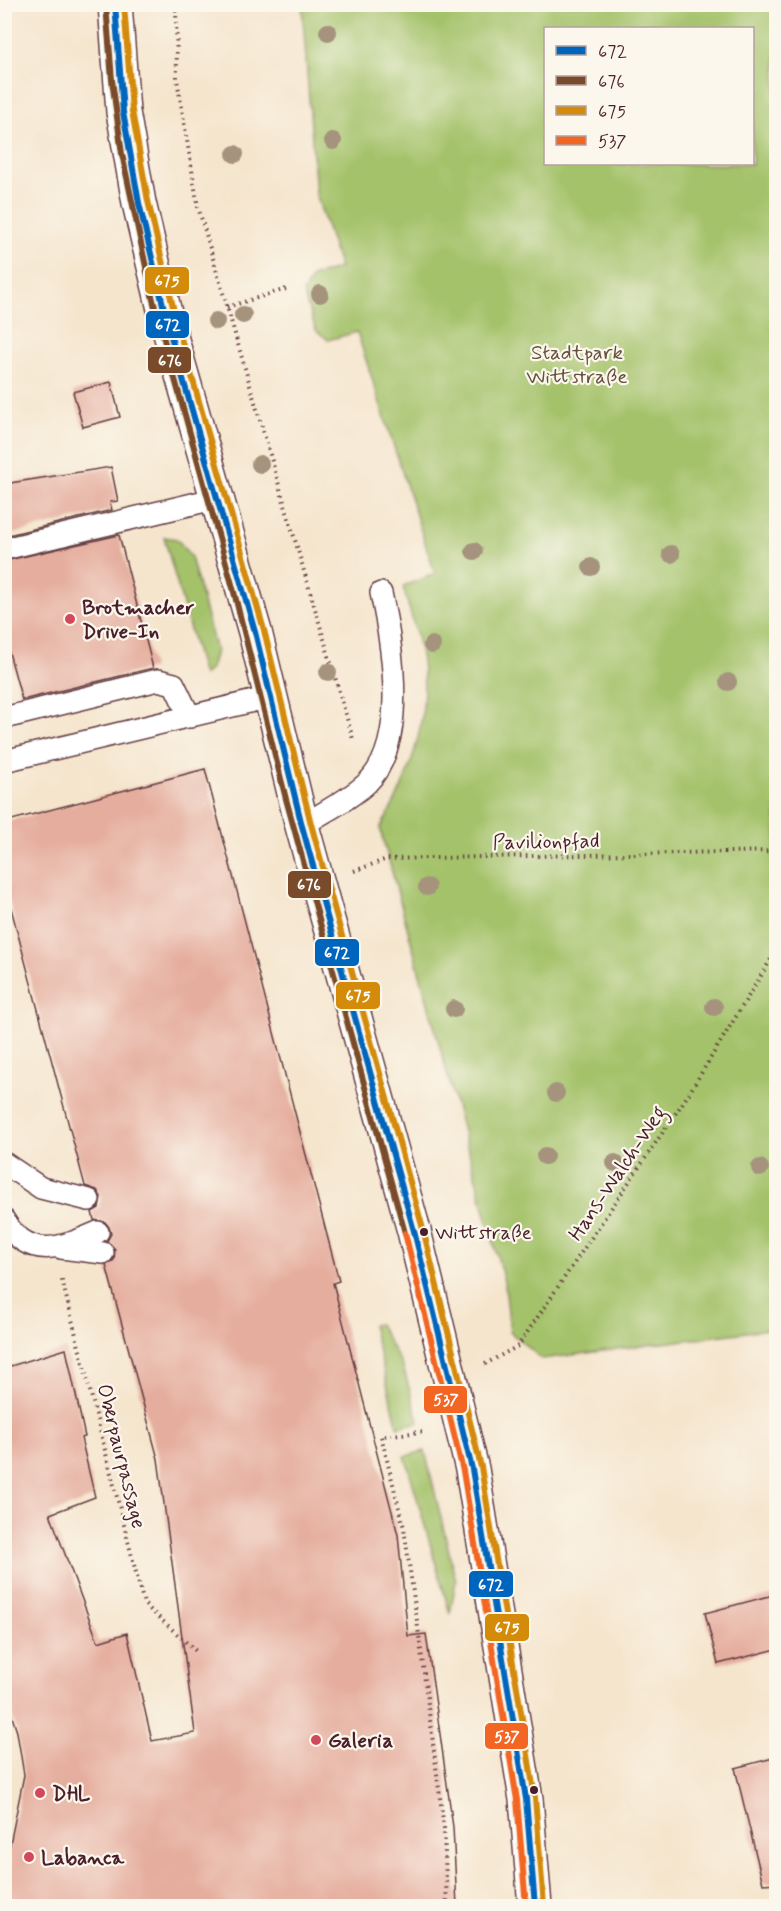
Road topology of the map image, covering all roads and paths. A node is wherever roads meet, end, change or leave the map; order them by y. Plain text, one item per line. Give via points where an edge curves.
1 (115, 4) edge
2 (176, 4) edge
3 (286, 289) dead end
4 (227, 307) junction
5 (218, 498) junction
6 (4, 549) edge
7 (381, 593) dead end
8 (270, 697) junction
9 (190, 717) junction
10 (4, 718) edge
11 (4, 761) edge
12 (366, 784) junction
13 (302, 826) junction
14 (777, 851) edge
15 (320, 884) junction
16 (777, 951) edge
17 (4, 1163) edge
18 (86, 1190) dead end
19 (4, 1220) edge
20 (98, 1232) dead end
21 (57, 1248) junction
22 (103, 1254) dead end
23 (453, 1382) junction
24 (463, 1428) junction
25 (196, 1652) dead end
26 (447, 1906) edge
27 (535, 1906) edge

1 - 5 main road via 123,112 139,202 168,326
2 - 4 path via 177,79 198,207
3 - 4 path
4 - 12 path
5 - 6 lane
5 - 8 main road
7 - 12 lane via 395,681 381,766
8 - 9 lane
8 - 13 main road
9 - 10 lane via 174,684 158,680
9 - 11 lane
12 - 13 lane
13 - 15 main road
14 - 15 path, Pavilionpfad via 387,859
15 - 23 main road
16 - 23 path, Hans-Walch-Weg via 688,1095 518,1346
17 - 18 lane via 41,1188 58,1192
19 - 21 lane via 26,1242
20 - 21 lane
21 - 22 lane
21 - 25 path, Oberpaurpassage via 144,1604
23 - 24 main road
24 - 26 path via 381,1436 404,1528 444,1828
24 - 27 main road via 526,1799

